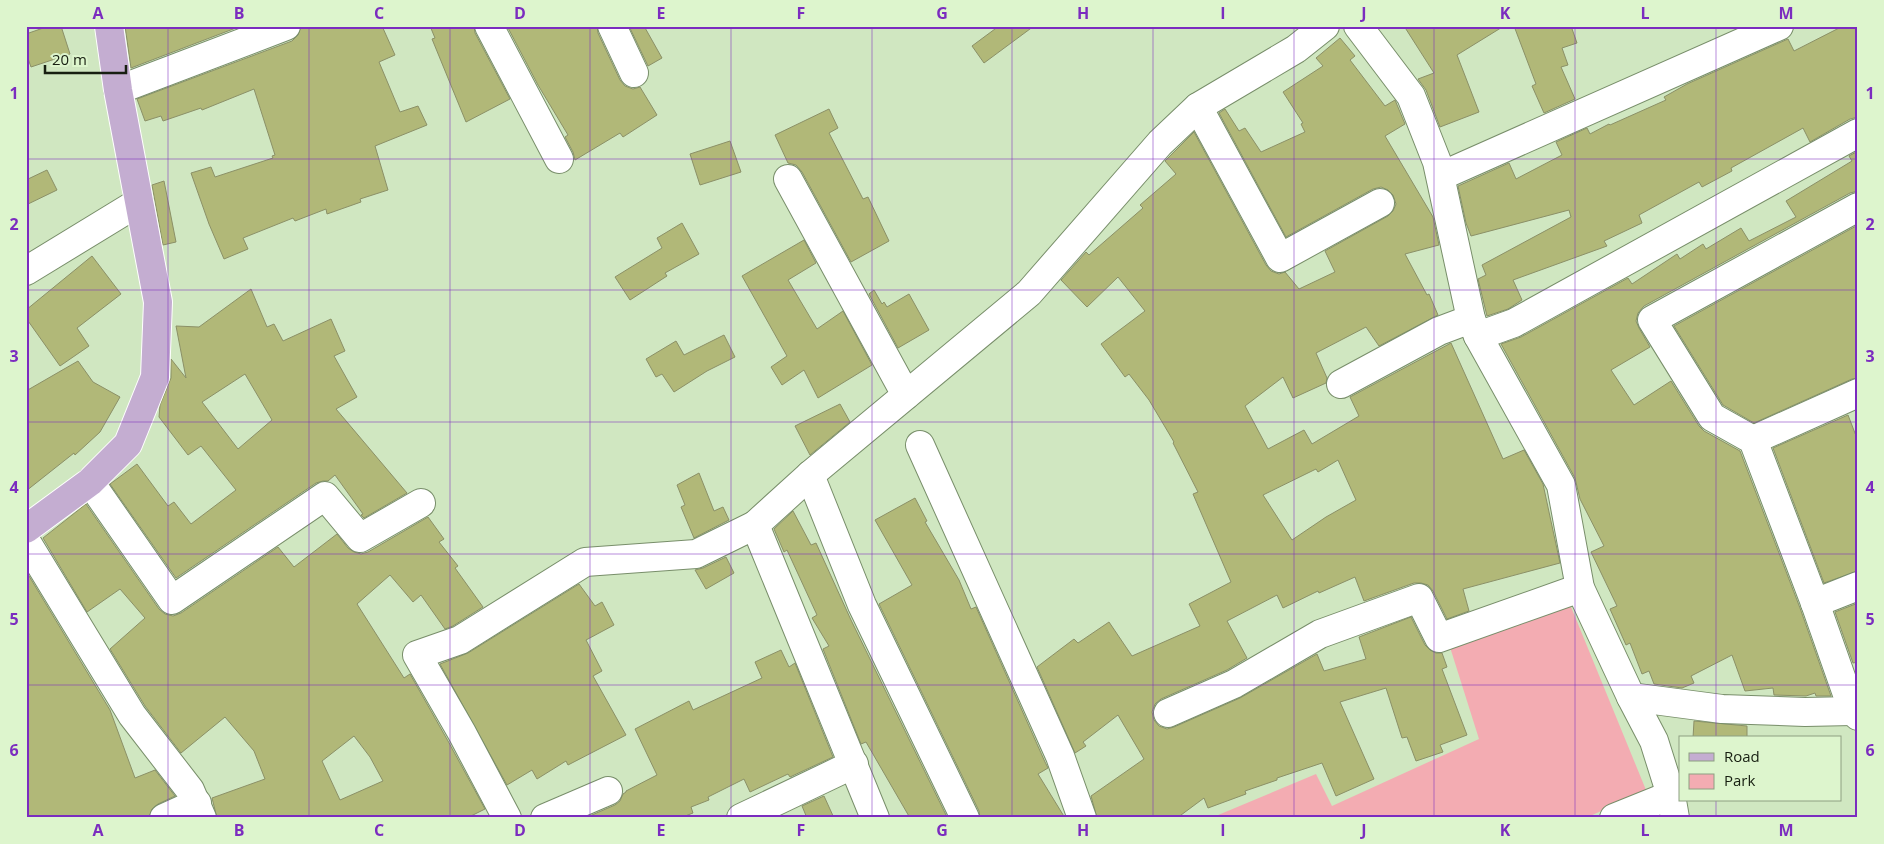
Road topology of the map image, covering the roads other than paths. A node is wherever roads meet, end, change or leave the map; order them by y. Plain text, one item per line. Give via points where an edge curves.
1 (109, 26) edge
2 (286, 26) edge
3 (489, 26) edge
4 (612, 26) edge
5 (1325, 26) edge
6 (1358, 26) edge
7 (1772, 28) edge
8 (634, 73) dead end
9 (118, 90) junction
10 (1198, 107) junction
11 (1858, 133) edge
12 (559, 159) dead end
13 (1441, 176) junction
14 (788, 179) dead end
15 (139, 202) junction
16 (1380, 202) dead end
17 (1858, 207) edge
18 (26, 271) edge
19 (1474, 328) junction
20 (1341, 384) dead end
21 (1858, 393) edge
22 (906, 395) junction
23 (1753, 440) junction
24 (920, 445) dead end
25 (810, 475) junction
26 (90, 482) junction
27 (421, 503) dead end
28 (756, 525) junction
29 (26, 529) edge
30 (26, 541) edge
31 (1858, 586) edge
32 (1580, 588) junction
33 (1815, 603) junction
34 (1631, 697) junction
35 (1168, 713) dead end
36 (1855, 714) edge
37 (854, 764) junction
38 (608, 791) dead end
39 (1673, 806) edge
40 (199, 810) edge
41 (164, 818) edge
42 (506, 818) edge
43 (545, 818) edge
44 (741, 818) edge
45 (876, 818) edge
46 (965, 818) edge
47 (1082, 818) edge
48 (1614, 818) edge

1 - 9 main road
2 - 9 street
3 - 12 street
4 - 8 street
5 - 10 street via 1296,49
6 - 13 street via 1411,96
7 - 13 street
9 - 15 main road
10 - 16 street via 1280,258
10 - 22 street via 1160,143 1029,293
11 - 19 street via 1514,322
13 - 19 street
14 - 22 street
15 - 18 street
15 - 26 main road via 158,302 154,377 128,444
17 - 23 street via 1652,320 1712,416
19 - 20 street via 1439,331
19 - 32 street via 1561,485
21 - 23 street
22 - 25 street
23 - 33 street
24 - 47 street via 1060,756
25 - 28 street
25 - 46 street via 862,605
26 - 27 street via 172,600 325,496 360,538
26 - 29 main road
28 - 37 street
28 - 42 street via 696,554 585,562 460,640 417,655
30 - 40 street via 132,714 190,790
31 - 33 street
32 - 34 street
32 - 35 street via 1439,638 1419,598 1320,634 1234,684
33 - 36 street
34 - 36 street via 1722,709
34 - 39 street via 1654,741
37 - 44 street
37 - 45 street
38 - 43 street
39 - 48 street
40 - 41 street

